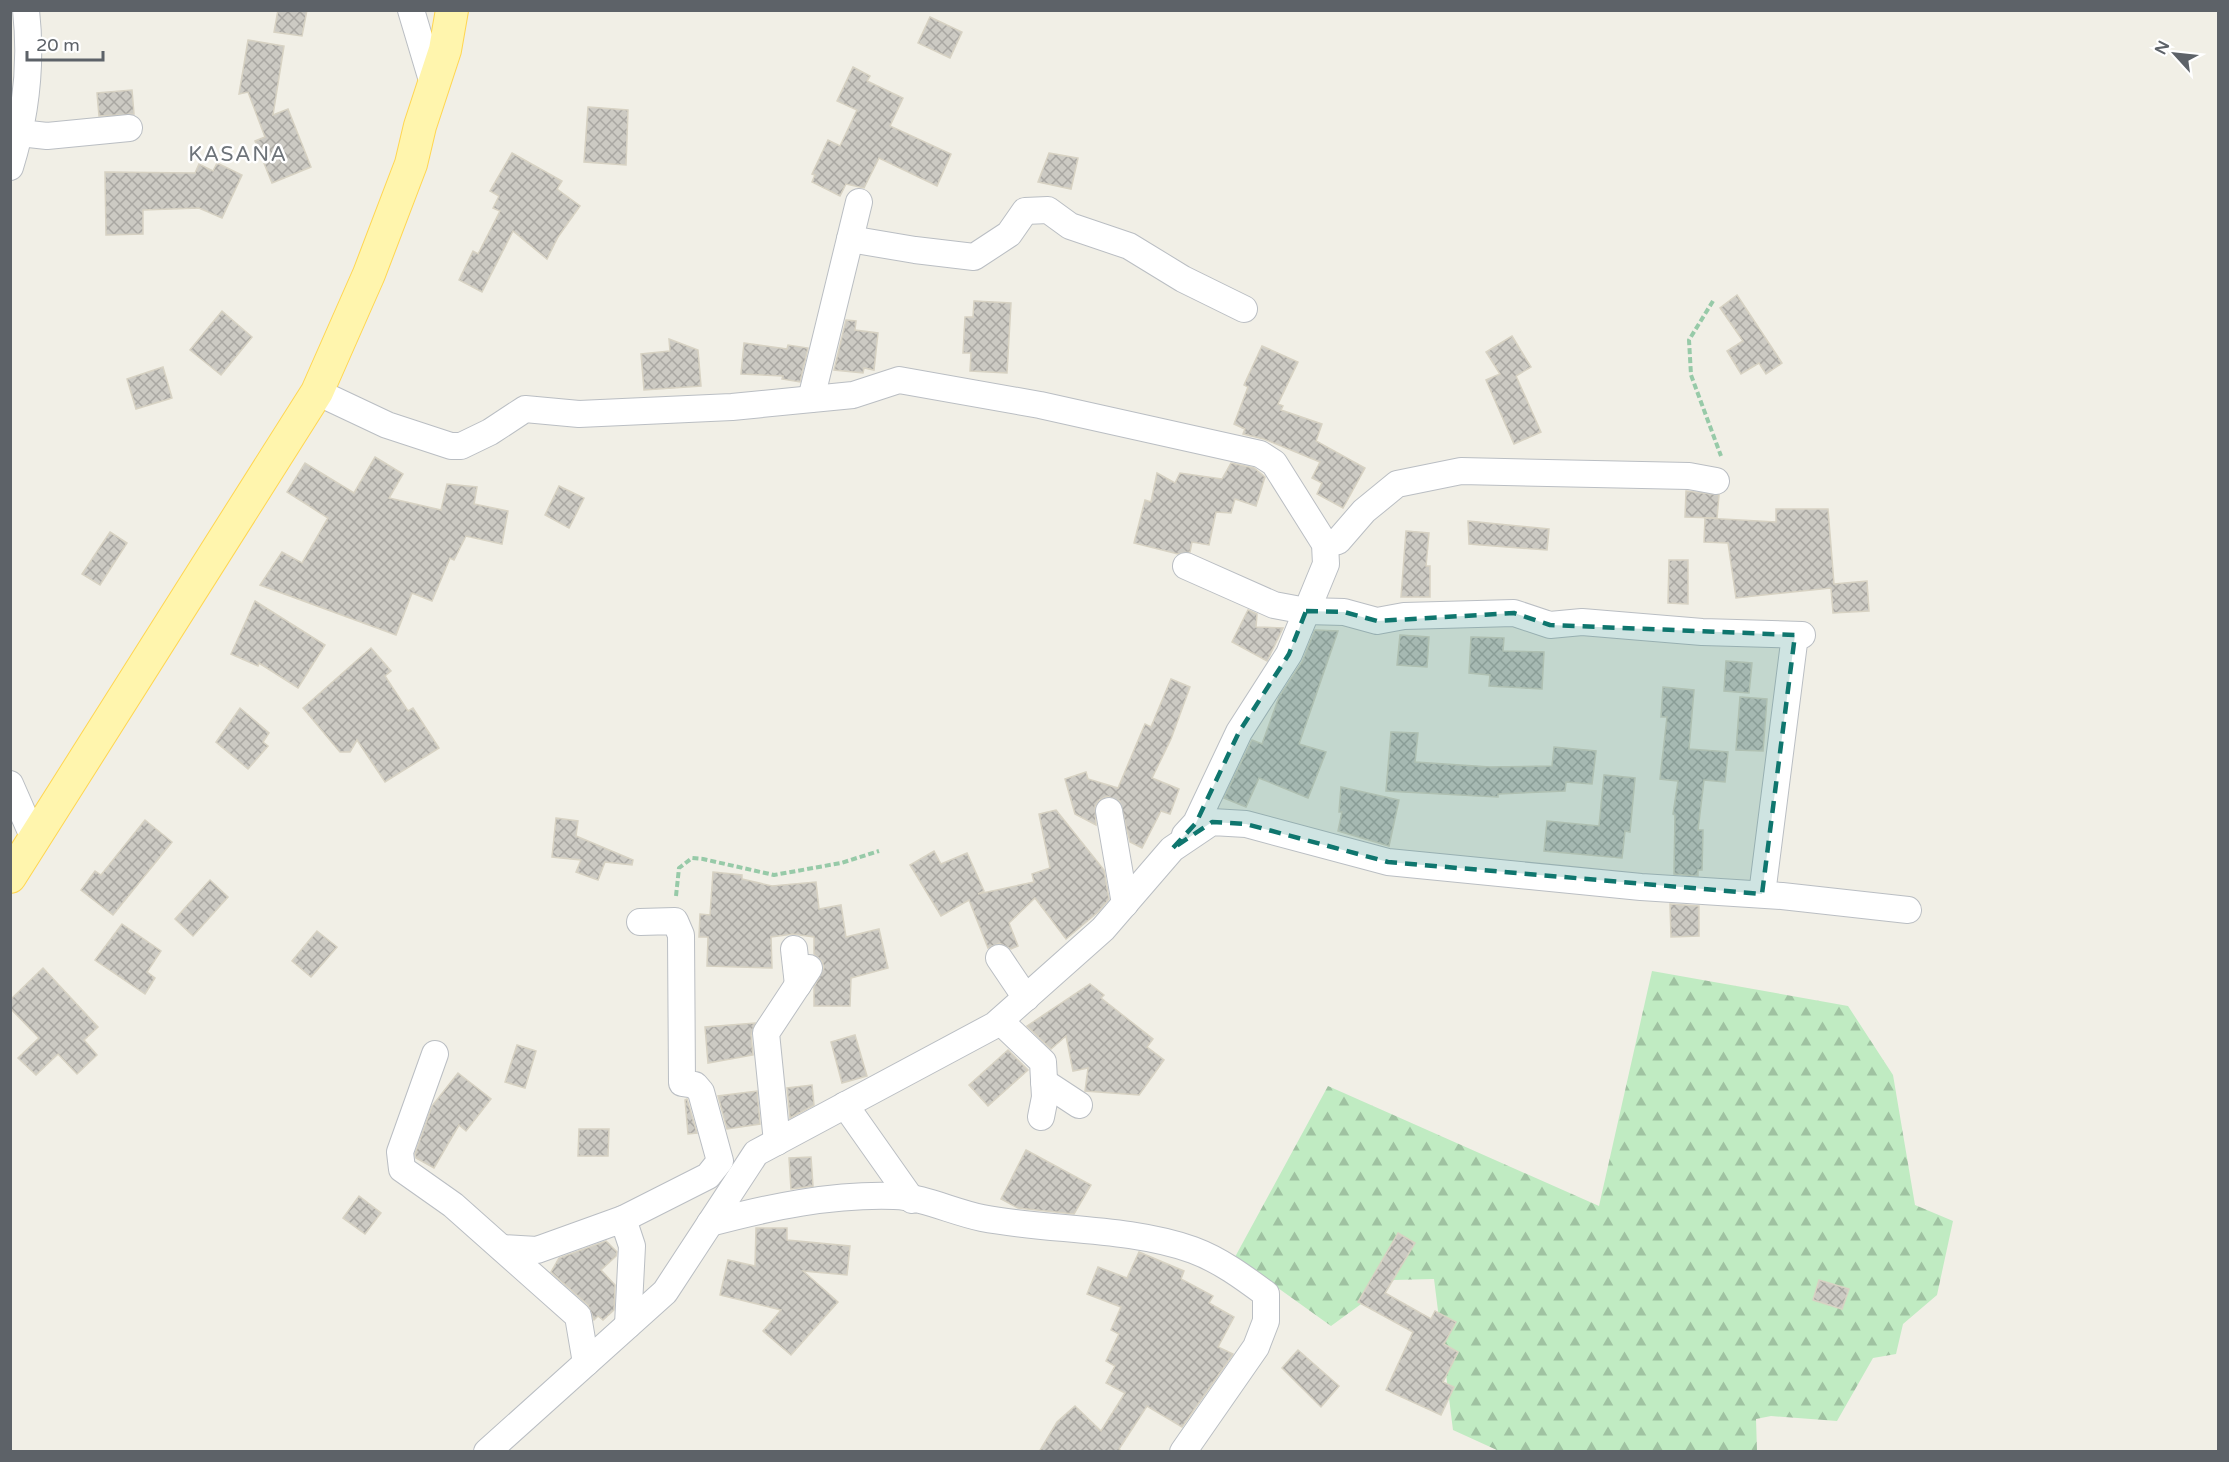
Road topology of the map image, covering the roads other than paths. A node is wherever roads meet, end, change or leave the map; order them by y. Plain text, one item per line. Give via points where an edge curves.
1 (26, 10) edge
2 (411, 10) edge
3 (452, 10) edge
4 (434, 87) junction
5 (16, 128) edge
6 (129, 128) dead end
7 (10, 167) edge
8 (859, 202) dead end
9 (850, 239) junction
10 (1244, 309) dead end
11 (317, 392) junction
12 (811, 399) junction
13 (1716, 481) road end
14 (1325, 544) junction
15 (1185, 566) dead end
16 (1306, 611) junction
17 (10, 784) edge
18 (1109, 811) dead end
19 (35, 841) junction
20 (1172, 849) junction
21 (10, 877) edge
22 (1762, 894) junction
23 (1125, 904) junction
24 (1908, 910) dead end
25 (640, 922) dead end
26 (999, 958) dead end
27 (800, 967) dead end
28 (1026, 998) junction
29 (1000, 1021) junction
30 (435, 1054) dead end
31 (1044, 1082) junction
32 (1079, 1105) dead end
33 (845, 1106) junction
34 (1041, 1117) dead end
35 (777, 1142) junction
36 (717, 1155) junction
37 (754, 1156) junction
38 (912, 1200) junction
39 (622, 1219) junction
40 (710, 1223) junction
41 (502, 1248) junction
42 (628, 1326) junction
43 (586, 1363) junction
44 (487, 1452) edge
45 (1183, 1452) edge

1 - 5 street via 30,47
2 - 4 street
3 - 4 main road
4 - 11 main road via 411,164 369,274
5 - 6 street via 47,136
5 - 7 street
8 - 9 street
9 - 10 street via 974,257 1009,234 1025,211 1048,210 1070,226 1129,246
9 - 12 street
11 - 12 street via 387,426 452,446 461,446 490,432 525,409 579,414
11 - 19 main road
12 - 14 street via 853,395 899,380 1040,405 1260,454 1274,463
13 - 14 street via 1689,476 1461,471 1397,484 1364,511 1338,541
14 - 16 street via 1326,564
15 - 16 street via 1274,605
16 - 20 street via 1289,654 1239,732 1196,823
16 - 22 street via 1344,612 1377,621 1404,616 1514,613 1550,625 1582,622 1799,635
17 - 19 street
18 - 23 street
19 - 21 main road
20 - 22 street via 1212,822 1246,824 1388,862 1641,887
20 - 23 street
22 - 24 street
23 - 28 street
25 - 36 street via 675,921 681,935 682,1083 695,1085 701,1092
26 - 28 street
27 - 35 street via 766,1033
28 - 29 street
29 - 31 street via 1043,1062
29 - 33 street
30 - 41 street via 400,1152 402,1169 453,1205
31 - 32 street
31 - 34 street
33 - 35 street
33 - 38 street
35 - 37 street
36 - 37 street via 752,1149
36 - 39 street via 720,1161 708,1176
37 - 40 street
38 - 40 street via 897,1196 844,1196 759,1210
38 - 45 street via 982,1218 1142,1238 1192,1250 1227,1266 1266,1294 1266,1322 1256,1347
39 - 41 street via 537,1250
39 - 42 street via 632,1246
40 - 42 street via 665,1292
41 - 43 street via 578,1316
42 - 43 street
43 - 44 street

